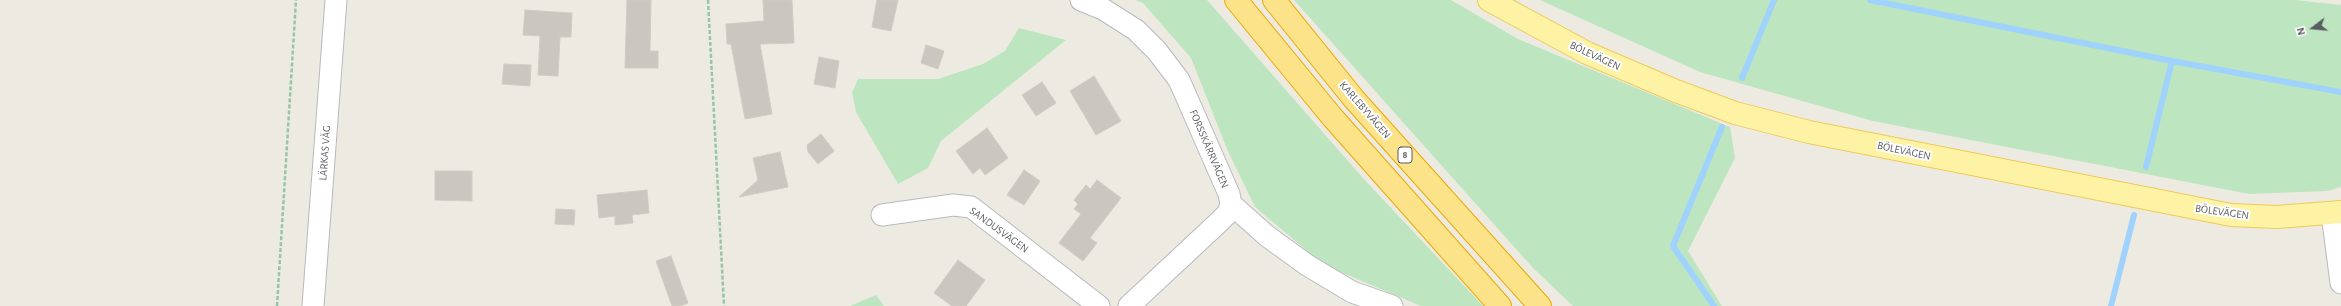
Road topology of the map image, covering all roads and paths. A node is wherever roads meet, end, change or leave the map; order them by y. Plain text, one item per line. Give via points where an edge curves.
1 (296, 0) edge
2 (336, 0) edge
3 (708, 0) edge
4 (1081, 0) edge
5 (1236, 0) edge
6 (1274, 0) edge
7 (1491, 0) edge
8 (1231, 204) junction
9 (2337, 213) edge
10 (882, 216) dead end
11 (2341, 283) edge
12 (277, 306) edge
13 (314, 306) edge
14 (724, 306) edge
15 (1099, 306) edge
16 (1129, 306) edge
17 (1392, 306) edge
18 (1500, 306) edge
19 (1540, 306) edge

1 - 12 path
2 - 13 street, LÄRKAS VÄG
3 - 14 path
4 - 8 street, FORSSKÄRRVÄGEN via 1103,9 1136,30 1157,51 1179,80 1229,194
5 - 18 highway via 1333,118
6 - 19 highway, KARLEBYVÄGEN / 8 via 1354,98
7 - 9 main road, BÖLEVÄGEN via 1600,59 1736,113 1787,126 2232,215 2277,217
8 - 16 street via 1228,213
8 - 17 street via 1267,236 1307,265 1352,292
9 - 11 street
10 - 15 street, SANDUSVÄGEN via 953,205 971,207

